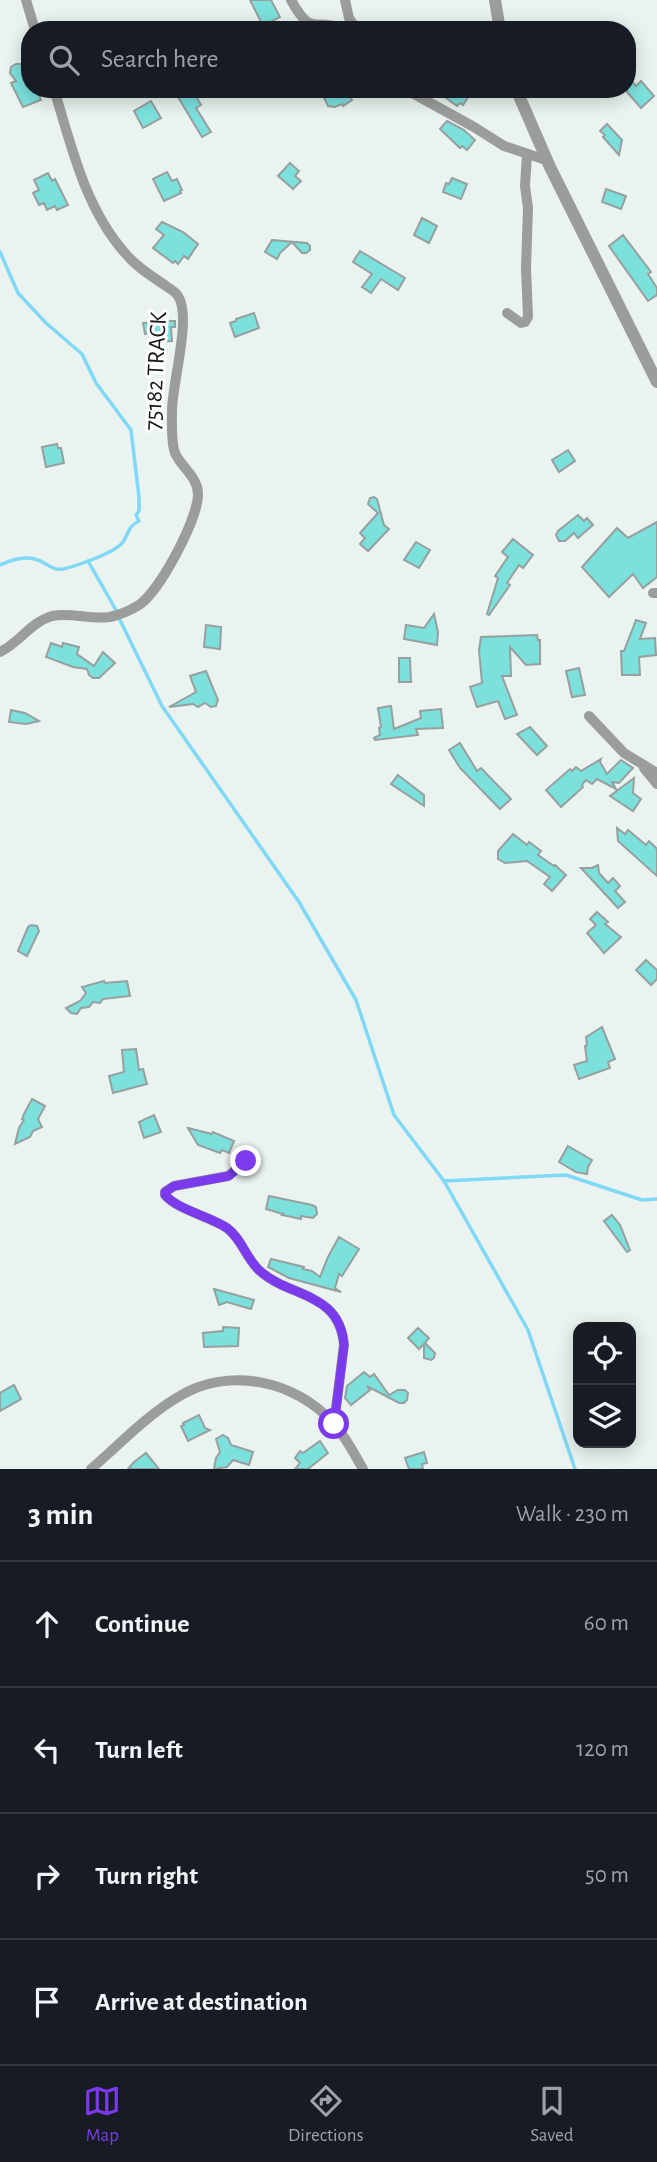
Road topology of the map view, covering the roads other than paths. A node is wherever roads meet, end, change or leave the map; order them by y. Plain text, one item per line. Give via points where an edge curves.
1 (26, 0) edge
2 (291, 0) edge
3 (345, 0) edge
4 (495, 0) edge
5 (32, 21) edge
6 (306, 21) edge
7 (351, 21) edge
8 (498, 21) edge
9 (57, 98) edge
10 (421, 98) edge
11 (520, 98) edge
12 (527, 154) junction
13 (546, 160) junction
14 (507, 313) dead end
15 (657, 382) edge
16 (0, 652) edge
17 (589, 716) dead end
18 (640, 764) junction
19 (657, 773) edge
20 (657, 783) edge
21 (246, 1161) dead end
22 (334, 1424) junction
23 (91, 1469) edge
24 (363, 1469) edge

1 - 5 street
2 - 6 street
3 - 7 street
4 - 8 street
9 - 16 street, 75182 TRACK via 92,204 127,257 178,295 183,309 172,411 174,446 198,495 176,554 139,605 110,617 50,617
10 - 12 street
11 - 13 street
12 - 13 street
12 - 14 street via 528,317 522,323
13 - 15 street
17 - 18 street
18 - 19 street
18 - 20 street
21 - 22 street via 229,1176 174,1186 165,1195 230,1230 258,1270 319,1301 337,1321 344,1345
22 - 23 street via 278,1385 247,1380 215,1382 179,1396
22 - 24 street

